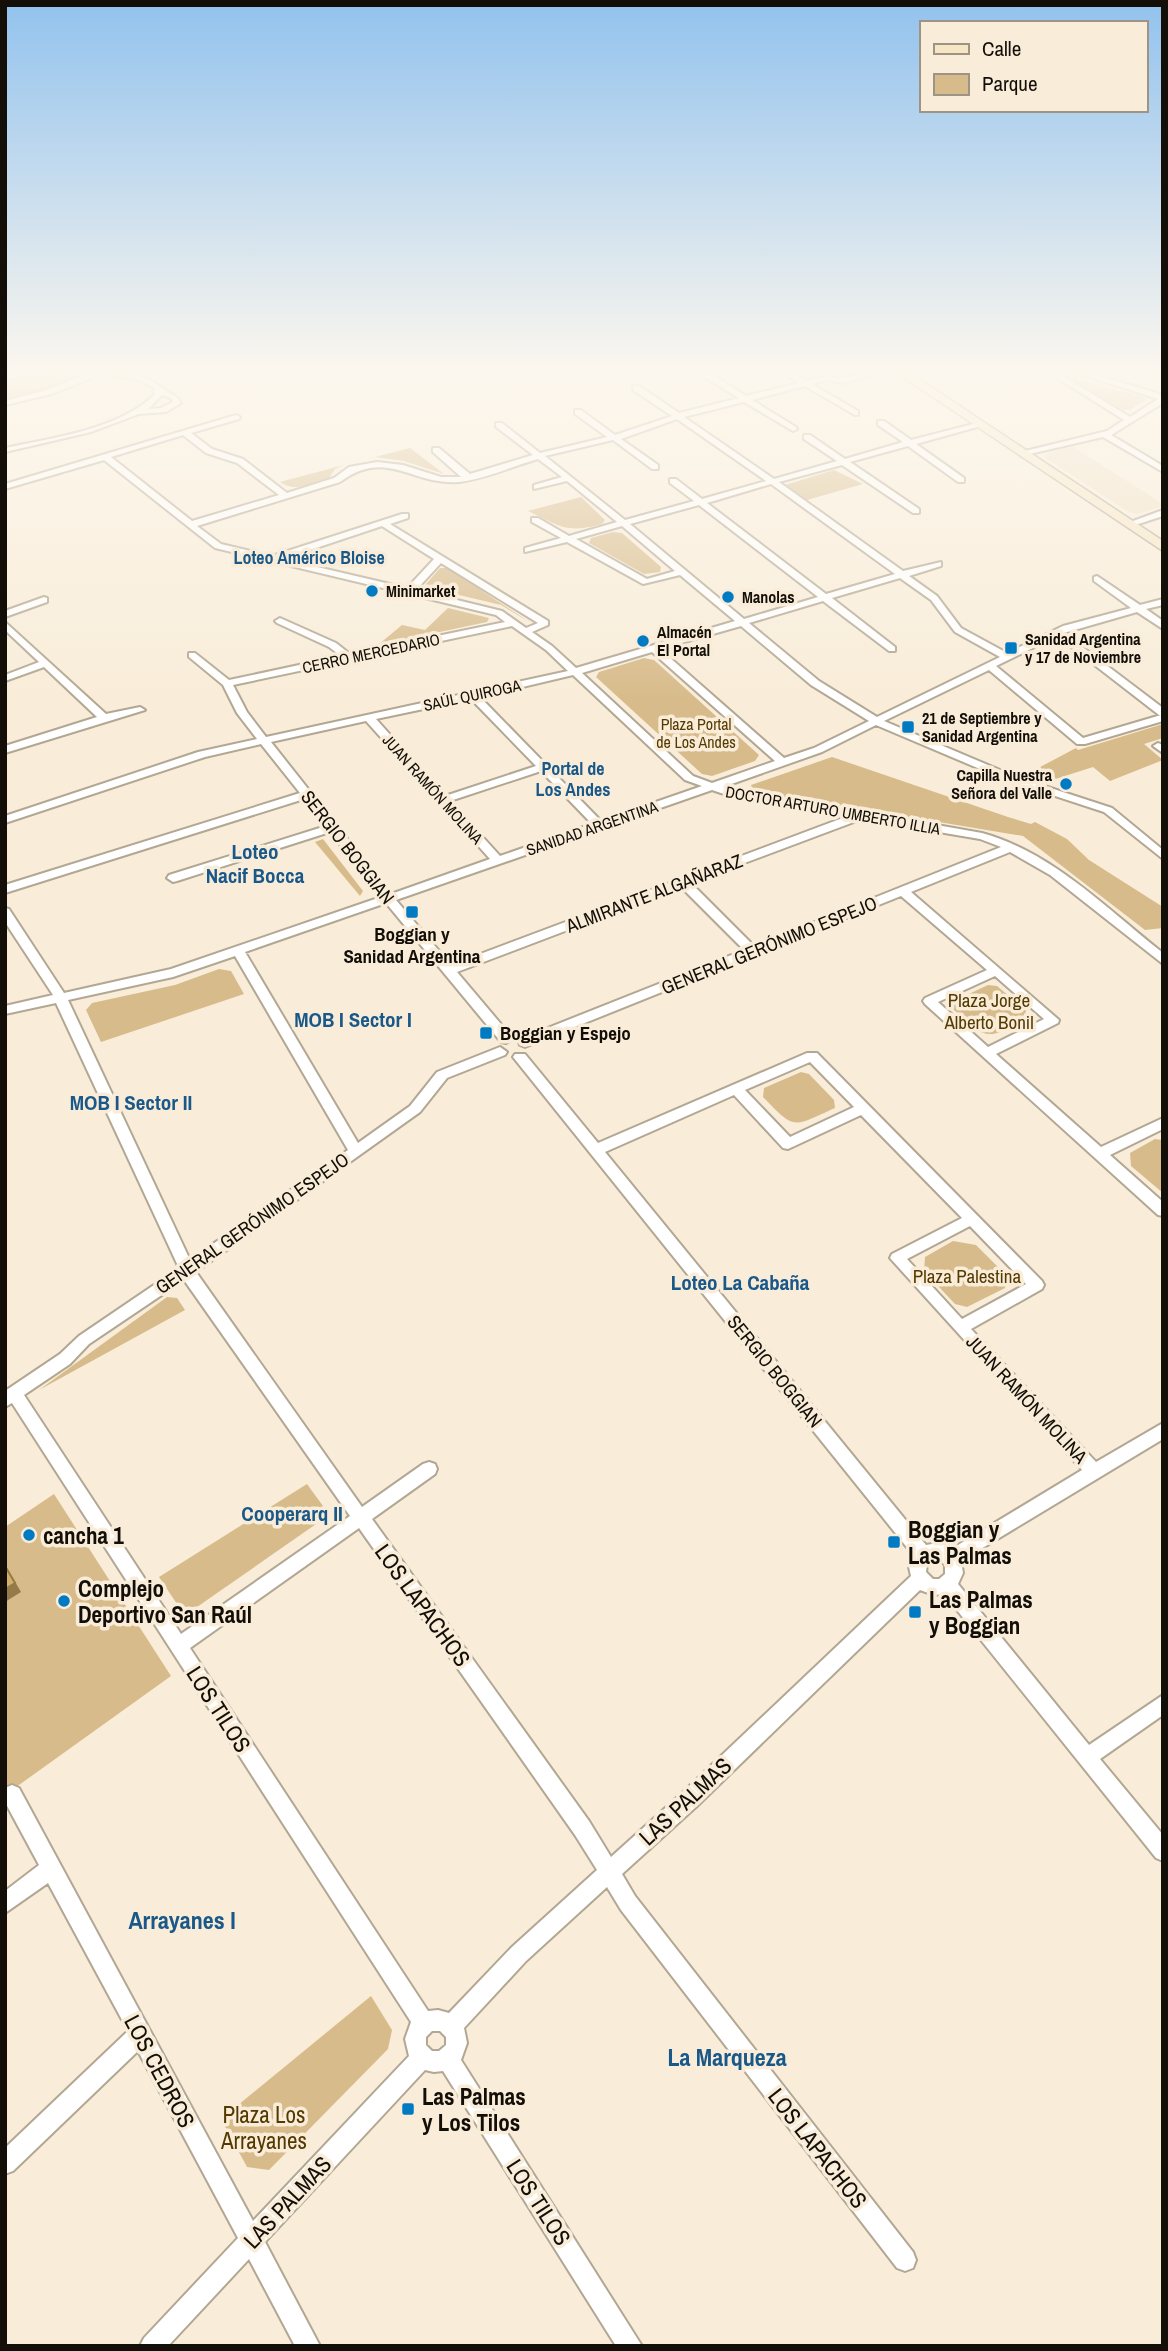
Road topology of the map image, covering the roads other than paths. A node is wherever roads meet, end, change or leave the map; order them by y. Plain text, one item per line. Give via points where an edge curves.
1 (25, 481) edge
2 (135, 481) edge
3 (266, 481) edge
4 (335, 481) edge
5 (557, 481) edge
6 (571, 481) edge
7 (673, 481) dead end
8 (776, 481) edge
9 (870, 481) edge
10 (1064, 481) edge
11 (771, 482) junction
12 (537, 486) dead end
13 (5, 487) edge
14 (286, 496) junction
15 (699, 502) junction
16 (916, 511) dead end
17 (1163, 513) edge
18 (405, 516) dead end
19 (535, 520) dead end
20 (383, 523) junction
21 (621, 524) junction
22 (1129, 524) junction
23 (190, 525) junction
24 (570, 538) junction
25 (1163, 547) edge
26 (528, 550) dead end
27 (440, 558) junction
28 (273, 559) junction
29 (938, 564) dead end
30 (680, 572) junction
31 (903, 575) junction
32 (1097, 579) dead end
33 (410, 591) junction
34 (825, 597) junction
35 (44, 600) dead end
36 (1163, 602) edge
37 (1138, 609) junction
38 (5, 614) edge
39 (280, 621) dead end
40 (741, 622) junction
41 (514, 624) junction
42 (5, 625) edge
43 (1163, 626) edge
44 (526, 631) junction
45 (1057, 632) junction
46 (653, 648) junction
47 (892, 649) dead end
48 (192, 654) dead end
49 (1007, 657) junction
50 (348, 658) junction
51 (46, 663) junction
52 (990, 666) junction
53 (575, 671) junction
54 (5, 678) edge
55 (227, 682) junction
56 (473, 695) junction
57 (141, 710) dead end
58 (1163, 715) edge
59 (104, 718) junction
60 (369, 718) junction
61 (877, 722) junction
62 (264, 741) junction
63 (5, 750) edge
64 (782, 762) junction
65 (543, 767) junction
66 (710, 787) junction
67 (306, 794) junction
68 (444, 800) junction
69 (860, 816) junction
70 (5, 820) edge
71 (599, 825) junction
72 (332, 828) junction
73 (1012, 847) junction
74 (1163, 856) edge
75 (498, 861) junction
76 (173, 878) dead end
77 (683, 883) junction
78 (5, 889) edge
79 (903, 891) junction
80 (389, 899) junction
81 (5, 912) edge
82 (1163, 944) edge
83 (1149, 950) junction
84 (238, 951) junction
85 (752, 952) junction
86 (1163, 960) edge
87 (448, 971) junction
88 (996, 971) junction
89 (60, 997) junction
90 (5, 1010) edge
91 (503, 1046) junction
92 (523, 1049) junction
93 (987, 1053) junction
94 (736, 1089) junction
95 (863, 1108) junction
96 (1163, 1123) edge
97 (596, 1150) junction
98 (356, 1151) junction
99 (1100, 1154) junction
100 (1163, 1211) edge
101 (972, 1219) junction
102 (186, 1270) junction
103 (961, 1327) junction
104 (10, 1397) edge
105 (1163, 1430) edge
106 (429, 1469) dead end
107 (1094, 1472) junction
108 (360, 1517) junction
109 (923, 1554) junction
110 (950, 1559) junction
111 (921, 1578) junction
112 (948, 1585) junction
113 (179, 1646) junction
114 (1163, 1704) edge
115 (1087, 1756) junction
116 (12, 1795) dead end
117 (1163, 1851) edge
118 (52, 1868) junction
119 (609, 1872) junction
120 (5, 1903) edge
121 (424, 2023) junction
122 (452, 2026) junction
123 (140, 2034) junction
124 (422, 2058) junction
125 (447, 2058) junction
126 (5, 2164) edge
127 (251, 2240) junction
128 (905, 2259) dead end
129 (152, 2346) edge
130 (308, 2346) edge
131 (630, 2346) edge

1 - 13 street
2 - 23 street, DOCTOR ARTURO UMBERTO ILLIA
3 - 14 street
4 - 14 street
5 - 12 street
6 - 21 street
7 - 15 street
8 - 11 street
9 - 16 street
10 - 22 main road
11 - 15 street
11 - 31 street
14 - 23 street
15 - 21 street
15 - 34 street
17 - 22 street
18 - 20 street
19 - 24 street
20 - 27 street
20 - 28 street
21 - 24 street
21 - 30 street
22 - 25 main road
23 - 28 street, DOCTOR ARTURO UMBERTO ILLIA via 218,546
24 - 26 street
24 - 30 street via 646,582
27 - 33 street
27 - 44 street via 545,623
28 - 33 street, DOCTOR ARTURO UMBERTO ILLIA
29 - 31 street, SAÚL QUIROGA
30 - 40 street
31 - 34 street, SAÚL QUIROGA
31 - 49 street via 934,597 958,630
32 - 37 street
33 - 41 street, DOCTOR ARTURO UMBERTO ILLIA via 492,610
34 - 40 street, SAÚL QUIROGA
34 - 47 street
35 - 38 street
36 - 37 street, SANIDAD ARGENTINA
37 - 43 street
37 - 45 street, SANIDAD ARGENTINA
39 - 50 street via 297,634 335,643
40 - 46 street, SAÚL QUIROGA
40 - 61 street via 815,683
41 - 44 street, DOCTOR ARTURO UMBERTO ILLIA
41 - 50 street, CERRO MERCEDARIO
42 - 51 street
44 - 53 street, DOCTOR ARTURO UMBERTO ILLIA
45 - 49 street, SANIDAD ARGENTINA
45 - 58 street
46 - 53 street, SAÚL QUIROGA
46 - 64 street
48 - 55 street, SERGIO BOGGIAN
49 - 52 street, SANIDAD ARGENTINA
50 - 55 street, CERRO MERCEDARIO
51 - 54 street
51 - 59 street
52 - 58 street via 1081,742
52 - 61 street, SANIDAD ARGENTINA
53 - 56 street, SAÚL QUIROGA
53 - 66 street, DOCTOR ARTURO UMBERTO ILLIA via 690,778
55 - 62 street, SERGIO BOGGIAN via 242,713
56 - 60 street, SAÚL QUIROGA
56 - 65 street
57 - 59 street
59 - 63 street
60 - 62 street, SAÚL QUIROGA
60 - 68 street, JUAN RAMÓN MOLINA
61 - 64 street, SANIDAD ARGENTINA
61 - 74 street via 1010,778 1108,810
62 - 67 street, SERGIO BOGGIAN
62 - 70 street, SAÚL QUIROGA via 202,754
64 - 66 street, SANIDAD ARGENTINA
65 - 68 street
65 - 71 street
66 - 69 street, DOCTOR ARTURO UMBERTO ILLIA
66 - 71 street, SANIDAD ARGENTINA
67 - 72 street, SERGIO BOGGIAN
67 - 78 street
68 - 75 street, JUAN RAMÓN MOLINA
69 - 73 street, DOCTOR ARTURO UMBERTO ILLIA via 982,836
69 - 77 street, ALMIRANTE ALGAÑARAZ
71 - 75 street, SANIDAD ARGENTINA
72 - 76 street
72 - 80 street, SERGIO BOGGIAN
73 - 79 street, GENERAL GERÓNIMO ESPEJO
73 - 83 street, DOCTOR ARTURO UMBERTO ILLIA via 1034,858
75 - 80 street, SANIDAD ARGENTINA
77 - 85 street
77 - 87 street, ALMIRANTE ALGAÑARAZ
79 - 85 street, GENERAL GERÓNIMO ESPEJO
79 - 88 street
80 - 84 street, SANIDAD ARGENTINA
80 - 87 street, SERGIO BOGGIAN
81 - 89 street, LOS LAPACHOS
82 - 83 street
83 - 86 street, DOCTOR ARTURO UMBERTO ILLIA
84 - 89 street, SANIDAD ARGENTINA via 173,973
84 - 98 street
85 - 92 street, GENERAL GERÓNIMO ESPEJO
87 - 91 street, SERGIO BOGGIAN
88 - 93 street via 1053,1020
88 - 93 street via 929,1001
89 - 90 street, SANIDAD ARGENTINA
89 - 102 street, LOS LAPACHOS
91 - 92 street via 516,1038
91 - 92 street via 508,1058
91 - 98 street, GENERAL GERÓNIMO ESPEJO via 442,1075 415,1109
92 - 97 street, SERGIO BOGGIAN
93 - 99 street
94 - 95 street, JUAN RAMÓN MOLINA via 812,1056
94 - 95 street via 788,1144
94 - 97 street, JUAN RAMÓN MOLINA
95 - 101 street, JUAN RAMÓN MOLINA
96 - 99 street
97 - 109 street, SERGIO BOGGIAN
98 - 102 street, GENERAL GERÓNIMO ESPEJO
99 - 100 street
101 - 103 street, JUAN RAMÓN MOLINA via 897,1258
101 - 103 street, JUAN RAMÓN MOLINA via 1037,1285
102 - 104 street, GENERAL GERÓNIMO ESPEJO
102 - 108 street, LOS LAPACHOS
103 - 107 street, JUAN RAMÓN MOLINA
104 - 113 street, LOS TILOS
105 - 107 street
106 - 108 street
107 - 110 street
108 - 113 street
108 - 119 street, LOS LAPACHOS
109 - 110 street via 937,1552
109 - 111 street via 917,1567
110 - 112 street via 956,1573
111 - 112 street via 934,1587
111 - 119 street, LAS PALMAS
112 - 115 street
113 - 121 street, LOS TILOS
114 - 115 street
115 - 117 street
116 - 118 street, LOS CEDROS
118 - 120 street
118 - 123 street, LOS CEDROS
119 - 122 street, LAS PALMAS via 519,1954
119 - 128 street, LOS LAPACHOS via 628,1903
121 - 122 street via 442,2019
121 - 124 street via 416,2036
122 - 125 street via 455,2043
123 - 126 street
123 - 127 street, LOS CEDROS
124 - 125 street via 434,2063
124 - 127 street, LAS PALMAS
125 - 131 street, LOS TILOS
127 - 129 street, LAS PALMAS
127 - 130 street, LOS CEDROS

